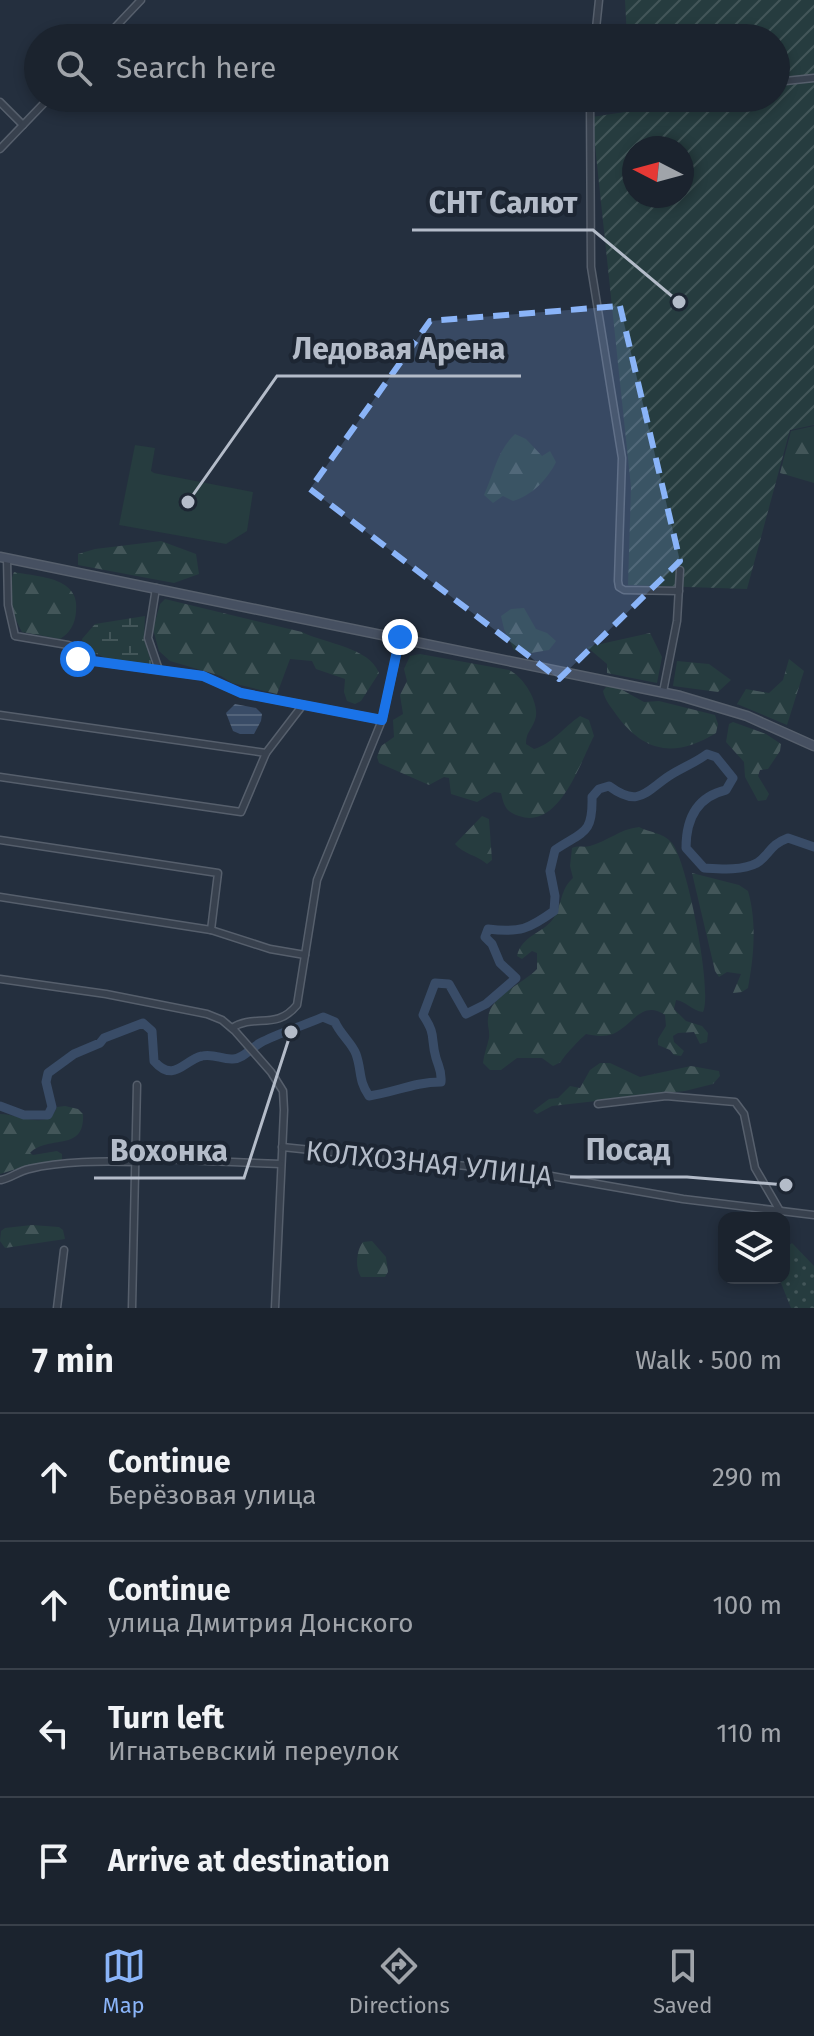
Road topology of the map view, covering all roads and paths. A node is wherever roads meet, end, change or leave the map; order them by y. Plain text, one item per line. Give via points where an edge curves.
1 (141, 0) edge
2 (599, 0) edge
3 (118, 24) edge
4 (596, 24) edge
5 (814, 78) edge
6 (790, 81) edge
7 (0, 102) edge
8 (36, 112) edge
9 (590, 112) edge
10 (23, 125) junction
11 (0, 149) edge
12 (4, 557) edge
13 (680, 570) dead end
14 (156, 588) junction
15 (679, 591) junction
16 (400, 637) junction
17 (159, 670) junction
18 (663, 692) junction
19 (302, 706) junction
20 (0, 715) edge
21 (382, 720) junction
22 (814, 746) edge
23 (266, 753) junction
24 (0, 777) edge
25 (0, 840) edge
26 (0, 897) edge
27 (211, 930) junction
28 (305, 955) junction
29 (0, 979) edge
30 (234, 1029) junction
31 (137, 1085) dead end
32 (598, 1104) dead end
33 (282, 1147) junction
34 (136, 1160) junction
35 (281, 1164) junction
36 (1, 1180) edge
37 (780, 1211) junction
38 (814, 1215) edge
39 (64, 1250) dead end
40 (57, 1308) edge
41 (132, 1308) edge
42 (275, 1308) edge

1 - 3 street
2 - 4 street
5 - 6 street
7 - 10 street
8 - 10 street
9 - 15 street via 591,267 622,458 619,587
10 - 11 street
12 - 14 main road
12 - 17 street via 15,636 68,645 78,659
13 - 15 street
14 - 16 main road
14 - 17 street via 148,638
15 - 18 street
16 - 18 main road
16 - 21 street
17 - 19 street via 203,676 241,693
18 - 22 main road via 747,716
19 - 21 street
19 - 23 street
20 - 23 street
21 - 28 street via 317,880
23 - 24 street via 241,812
25 - 27 street via 218,873
26 - 27 street
27 - 28 street
28 - 30 street via 291,1013 265,1022 247,1020
29 - 30 street via 207,1014
30 - 33 street via 283,1091
31 - 34 street
32 - 37 street via 666,1096 740,1105 755,1168
33 - 35 street
33 - 37 street, КОЛХОЗНАЯ УЛИЦА via 534,1173
34 - 35 street
34 - 36 street via 26,1169
34 - 41 street
35 - 42 street
37 - 38 street, КОЛХОЗНАЯ УЛИЦА
39 - 40 street

